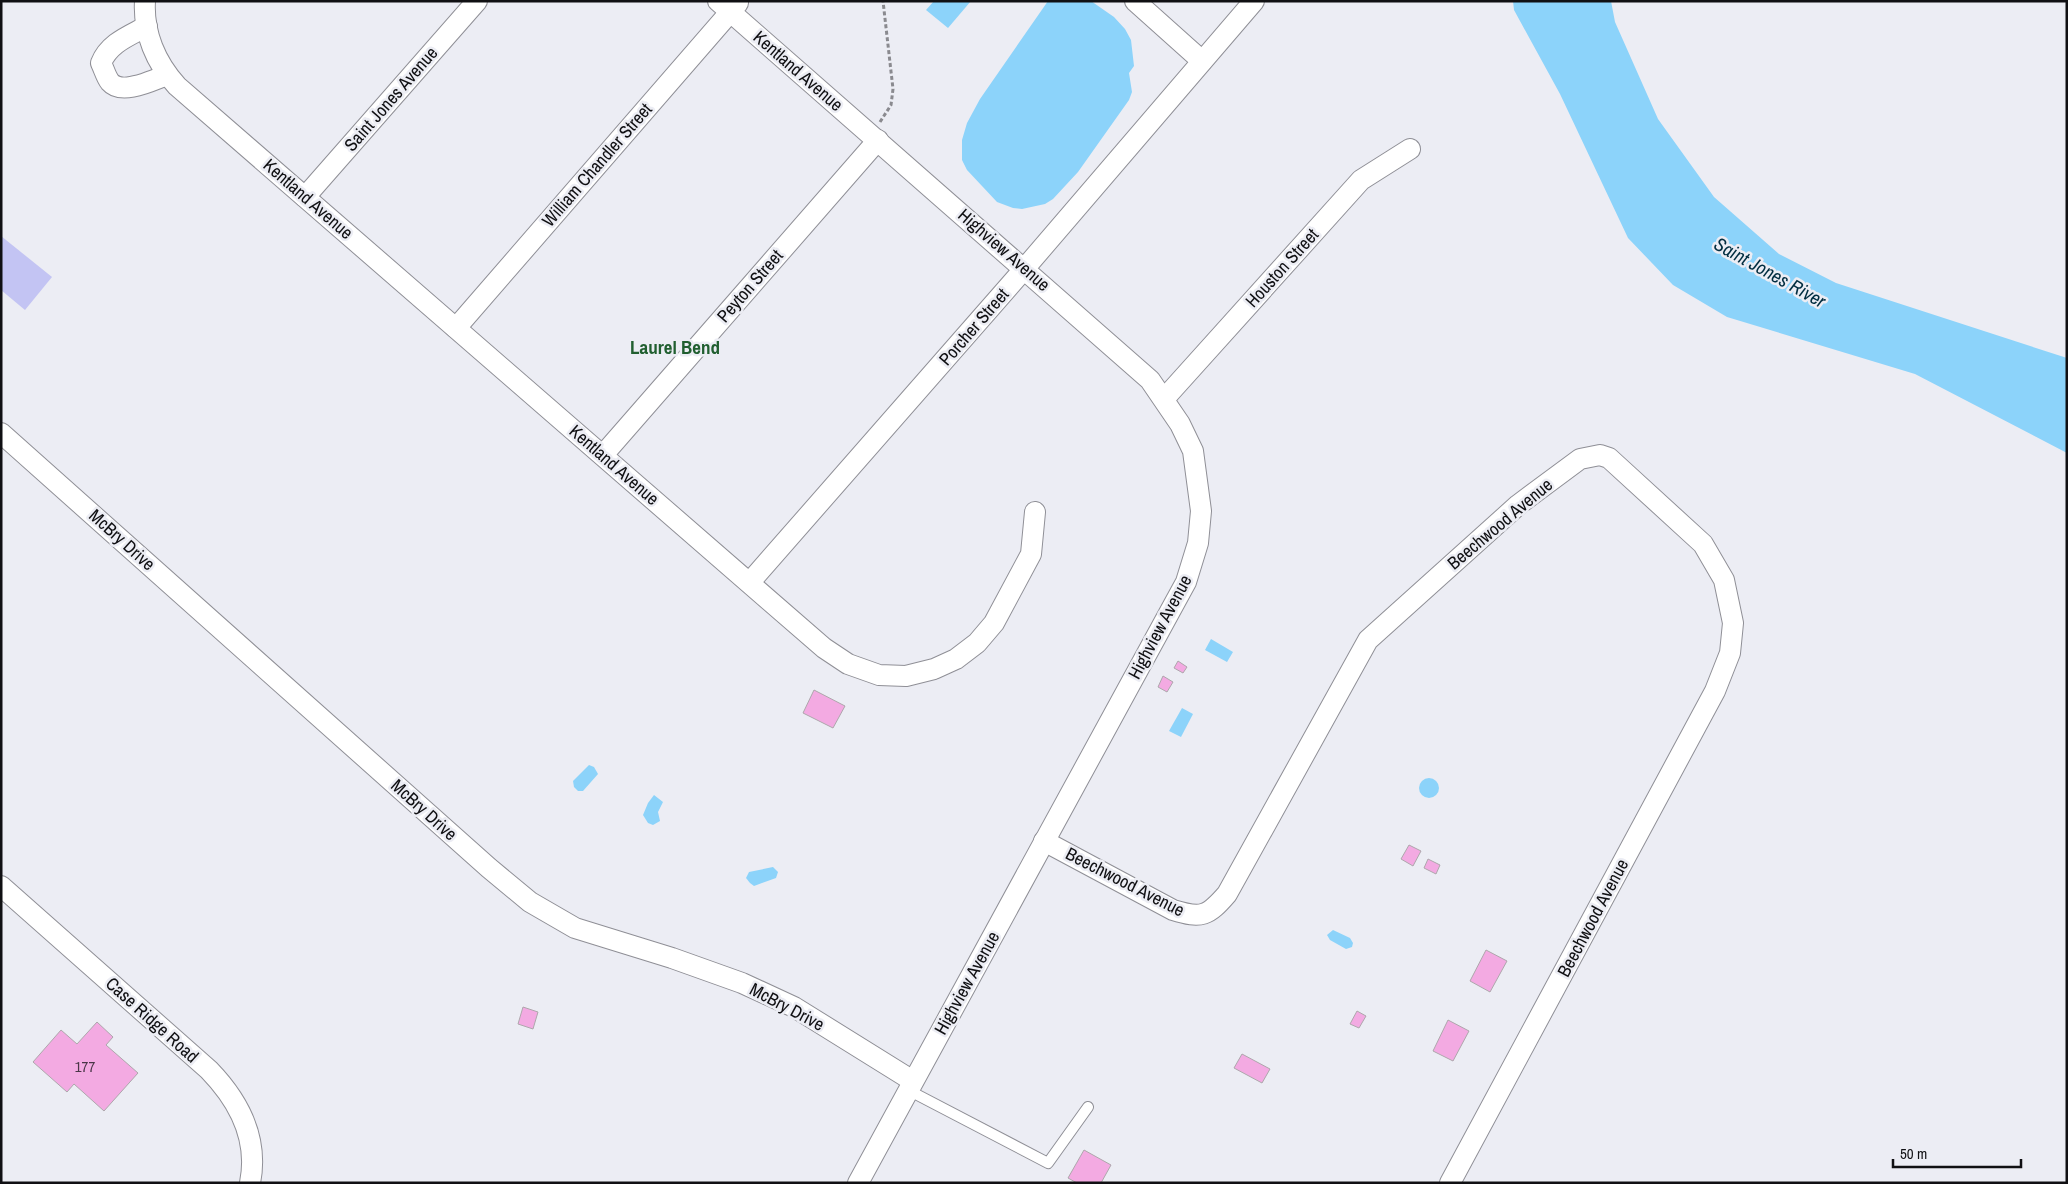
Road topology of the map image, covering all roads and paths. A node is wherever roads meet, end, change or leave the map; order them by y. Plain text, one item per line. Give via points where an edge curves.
1 (145, 1) edge
2 (476, 1) edge
3 (883, 1) edge
4 (1135, 1) edge
5 (1254, 1) edge
6 (729, 5) edge
7 (147, 26) junction
8 (1202, 60) junction
9 (167, 75) junction
10 (879, 131) junction
11 (1410, 148) dead end
12 (305, 197) junction
13 (1025, 268) junction
14 (456, 328) junction
15 (1164, 399) junction
16 (1, 433) edge
17 (603, 455) junction
18 (1035, 512) dead end
19 (750, 582) junction
20 (1044, 842) junction
21 (1, 886) edge
22 (911, 1086) junction
23 (1088, 1107) dead end
24 (250, 1183) edge
25 (858, 1183) edge
26 (1450, 1183) edge

1 - 7 street, Kentland Avenue
2 - 12 street, Saint Jones Avenue
3 - 10 path via 893,89 891,105
4 - 8 street
5 - 8 street, Porcher Street
6 - 10 street, Kentland Avenue
6 - 14 street, William Chandler Street
7 - 9 street, Kentland Avenue via 151,46
7 - 9 street via 116,42 102,63 105,72 110,82 120,87 136,86
8 - 13 street, Porcher Street
9 - 12 street, Kentland Avenue
10 - 13 street, Highview Avenue
10 - 17 street, Peyton Street
11 - 15 street, Houston Street via 1361,180
12 - 14 street, Kentland Avenue
13 - 15 street, Highview Avenue via 1150,380
13 - 19 street, Porcher Street
14 - 17 street, Kentland Avenue
15 - 20 street, Highview Avenue via 1193,451 1201,511 1198,543 1186,582
16 - 22 street, McBry Drive via 530,902 575,928 742,983 785,1003
17 - 19 street, Kentland Avenue
18 - 19 street, Kentland Avenue via 1032,554 994,623 977,643 956,659 906,676 879,674 848,664 824,648
20 - 22 street, Highview Avenue
20 - 26 street, Beechwood Avenue via 1173,910 1192,916 1212,912 1227,894 1368,640 1518,505 1580,460 1600,455 1609,458 1703,544 1727,589 1733,623 1730,653 1715,691
21 - 24 street, Case Ridge Road via 228,1089 243,1117 251,1142
22 - 23 lane via 1048,1163
22 - 25 street, Highview Avenue

